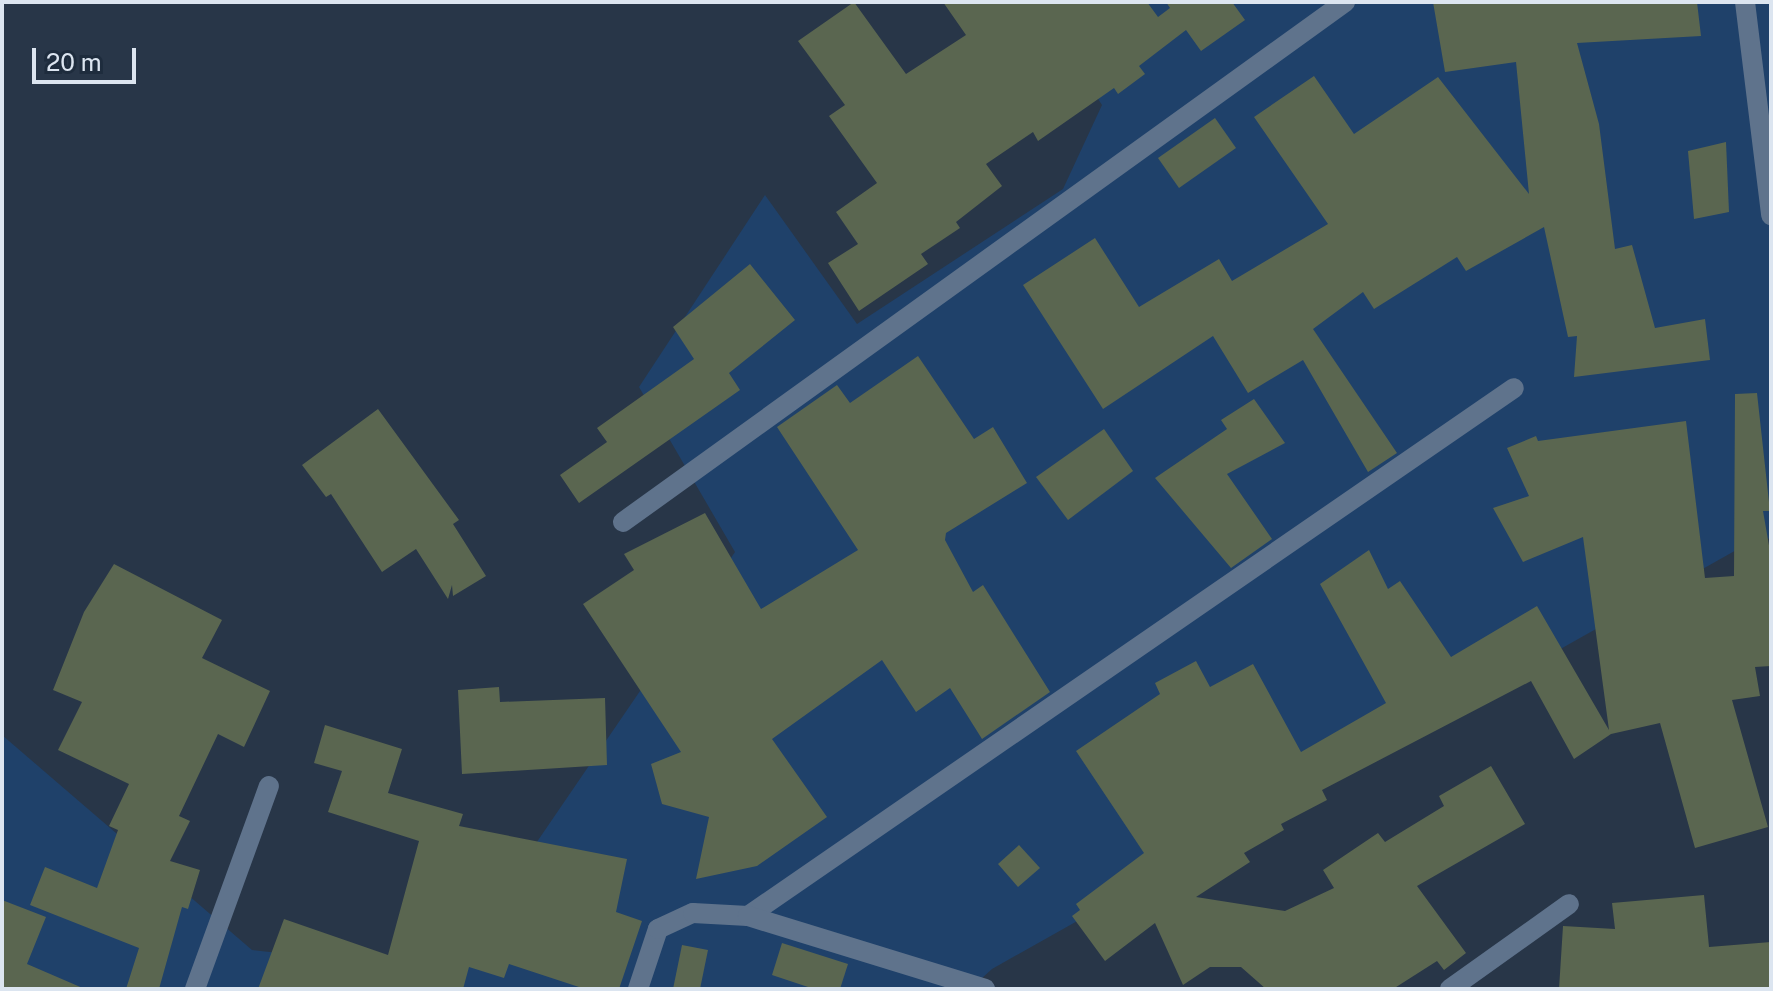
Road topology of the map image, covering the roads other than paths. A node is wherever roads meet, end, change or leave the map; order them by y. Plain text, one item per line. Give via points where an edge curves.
1 (1345, 2) edge
2 (1745, 2) edge
3 (1771, 215) edge
4 (1514, 388) dead end
5 (623, 522) dead end
6 (269, 786) dead end
7 (1569, 904) dead end
8 (748, 916) junction
9 (195, 989) edge
10 (638, 989) edge
11 (985, 989) edge
12 (1450, 989) edge

1 - 5 street
2 - 3 street
4 - 8 street
6 - 9 street
7 - 12 street
8 - 10 street via 680,913 658,929
8 - 11 street

